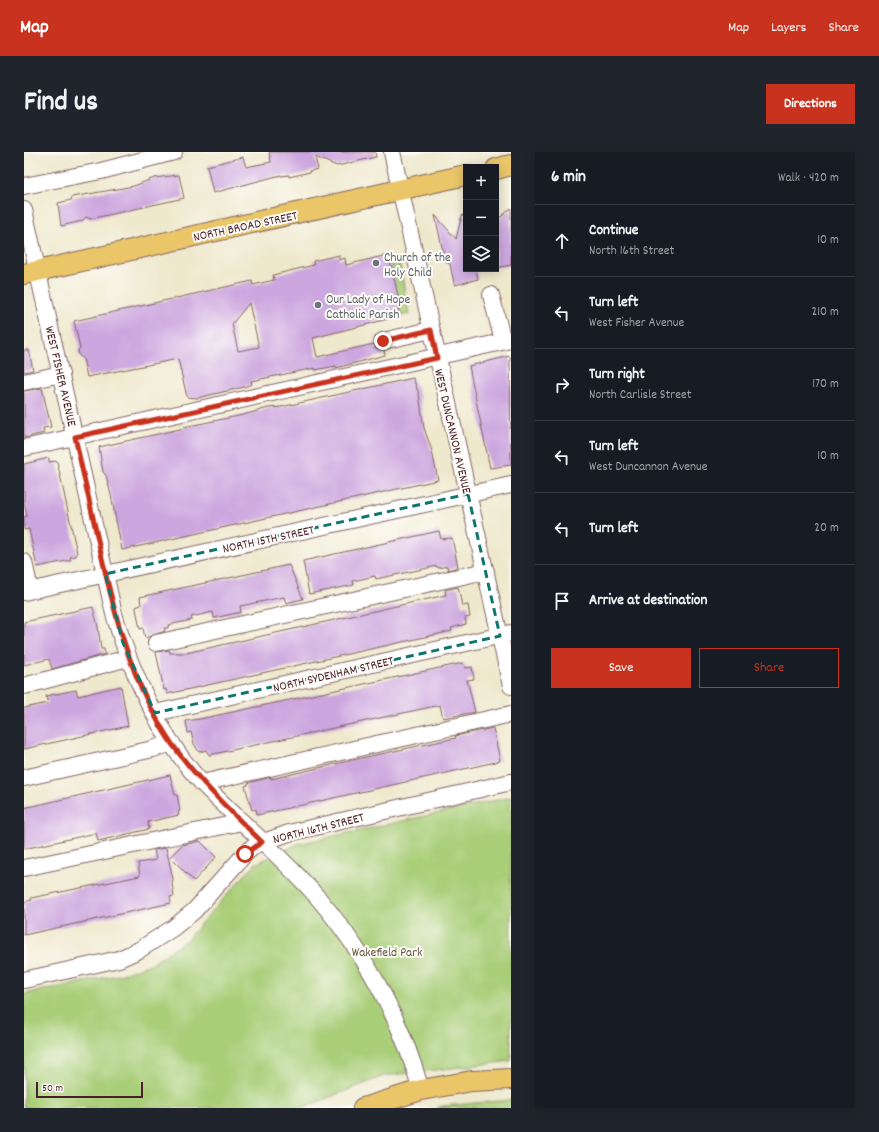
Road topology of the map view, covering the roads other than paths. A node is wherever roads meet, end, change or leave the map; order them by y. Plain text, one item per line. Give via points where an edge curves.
1 (392, 152) edge
2 (164, 153) edge
3 (511, 165) edge
4 (499, 168) edge
5 (463, 176) edge
6 (24, 186) edge
7 (401, 190) junction
8 (24, 210) edge
9 (31, 272) edge
10 (492, 295) dead end
11 (431, 330) junction
12 (383, 341) dead end
13 (507, 341) edge
14 (437, 358) junction
15 (61, 374) junction
16 (24, 382) edge
17 (75, 437) junction
18 (24, 448) edge
19 (511, 485) edge
20 (468, 494) junction
21 (24, 562) edge
22 (486, 571) junction
23 (105, 574) junction
24 (27, 591) edge
25 (505, 635) edge
26 (156, 642) dead end
27 (128, 658) junction
28 (24, 686) edge
29 (511, 686) edge
30 (155, 713) junction
31 (511, 714) edge
32 (172, 743) junction
33 (24, 778) edge
34 (511, 782) edge
35 (202, 783) junction
36 (242, 822) junction
37 (262, 842) junction
38 (24, 868) edge
39 (24, 980) edge
40 (511, 1079) edge
41 (421, 1090) junction
42 (364, 1108) edge

1 - 7 street, WEST DUNCANNON AVENUE
2 - 6 street via 101,171
3 - 4 main road
5 - 7 main road, NORTH BROAD STREET
7 - 9 main road, NORTH BROAD STREET
7 - 11 street, WEST DUNCANNON AVENUE
8 - 9 street, WEST FISHER AVENUE
9 - 15 street, WEST FISHER AVENUE
10 - 13 street
11 - 12 street
11 - 14 street, WEST DUNCANNON AVENUE
13 - 14 street
14 - 17 street
14 - 20 street, WEST DUNCANNON AVENUE
15 - 16 street
15 - 17 street, WEST FISHER AVENUE
17 - 18 street
17 - 23 street, WEST FISHER AVENUE
19 - 20 street, NORTH 15TH STREET
20 - 22 street, WEST DUNCANNON AVENUE
20 - 23 street, NORTH 15TH STREET
21 - 24 street
22 - 25 street, WEST DUNCANNON AVENUE
22 - 26 street
23 - 24 street, NORTH 15TH STREET
23 - 27 street, WEST FISHER AVENUE
25 - 29 street, WEST DUNCANNON AVENUE
25 - 30 street, NORTH SYDENHAM STREET
27 - 28 street
27 - 30 street, WEST FISHER AVENUE
30 - 32 street, WEST FISHER AVENUE
31 - 35 street
32 - 33 street
32 - 35 street, WEST FISHER AVENUE
34 - 37 street, NORTH 16TH STREET via 289,833
35 - 36 street, WEST FISHER AVENUE
36 - 37 street, WEST FISHER AVENUE
36 - 38 street
37 - 39 street, NORTH 16TH STREET via 245,854 194,911 139,950 119,958
37 - 41 street, WEST FISHER AVENUE via 318,898 367,963 397,1020
40 - 41 main road via 472,1081
41 - 42 main road

